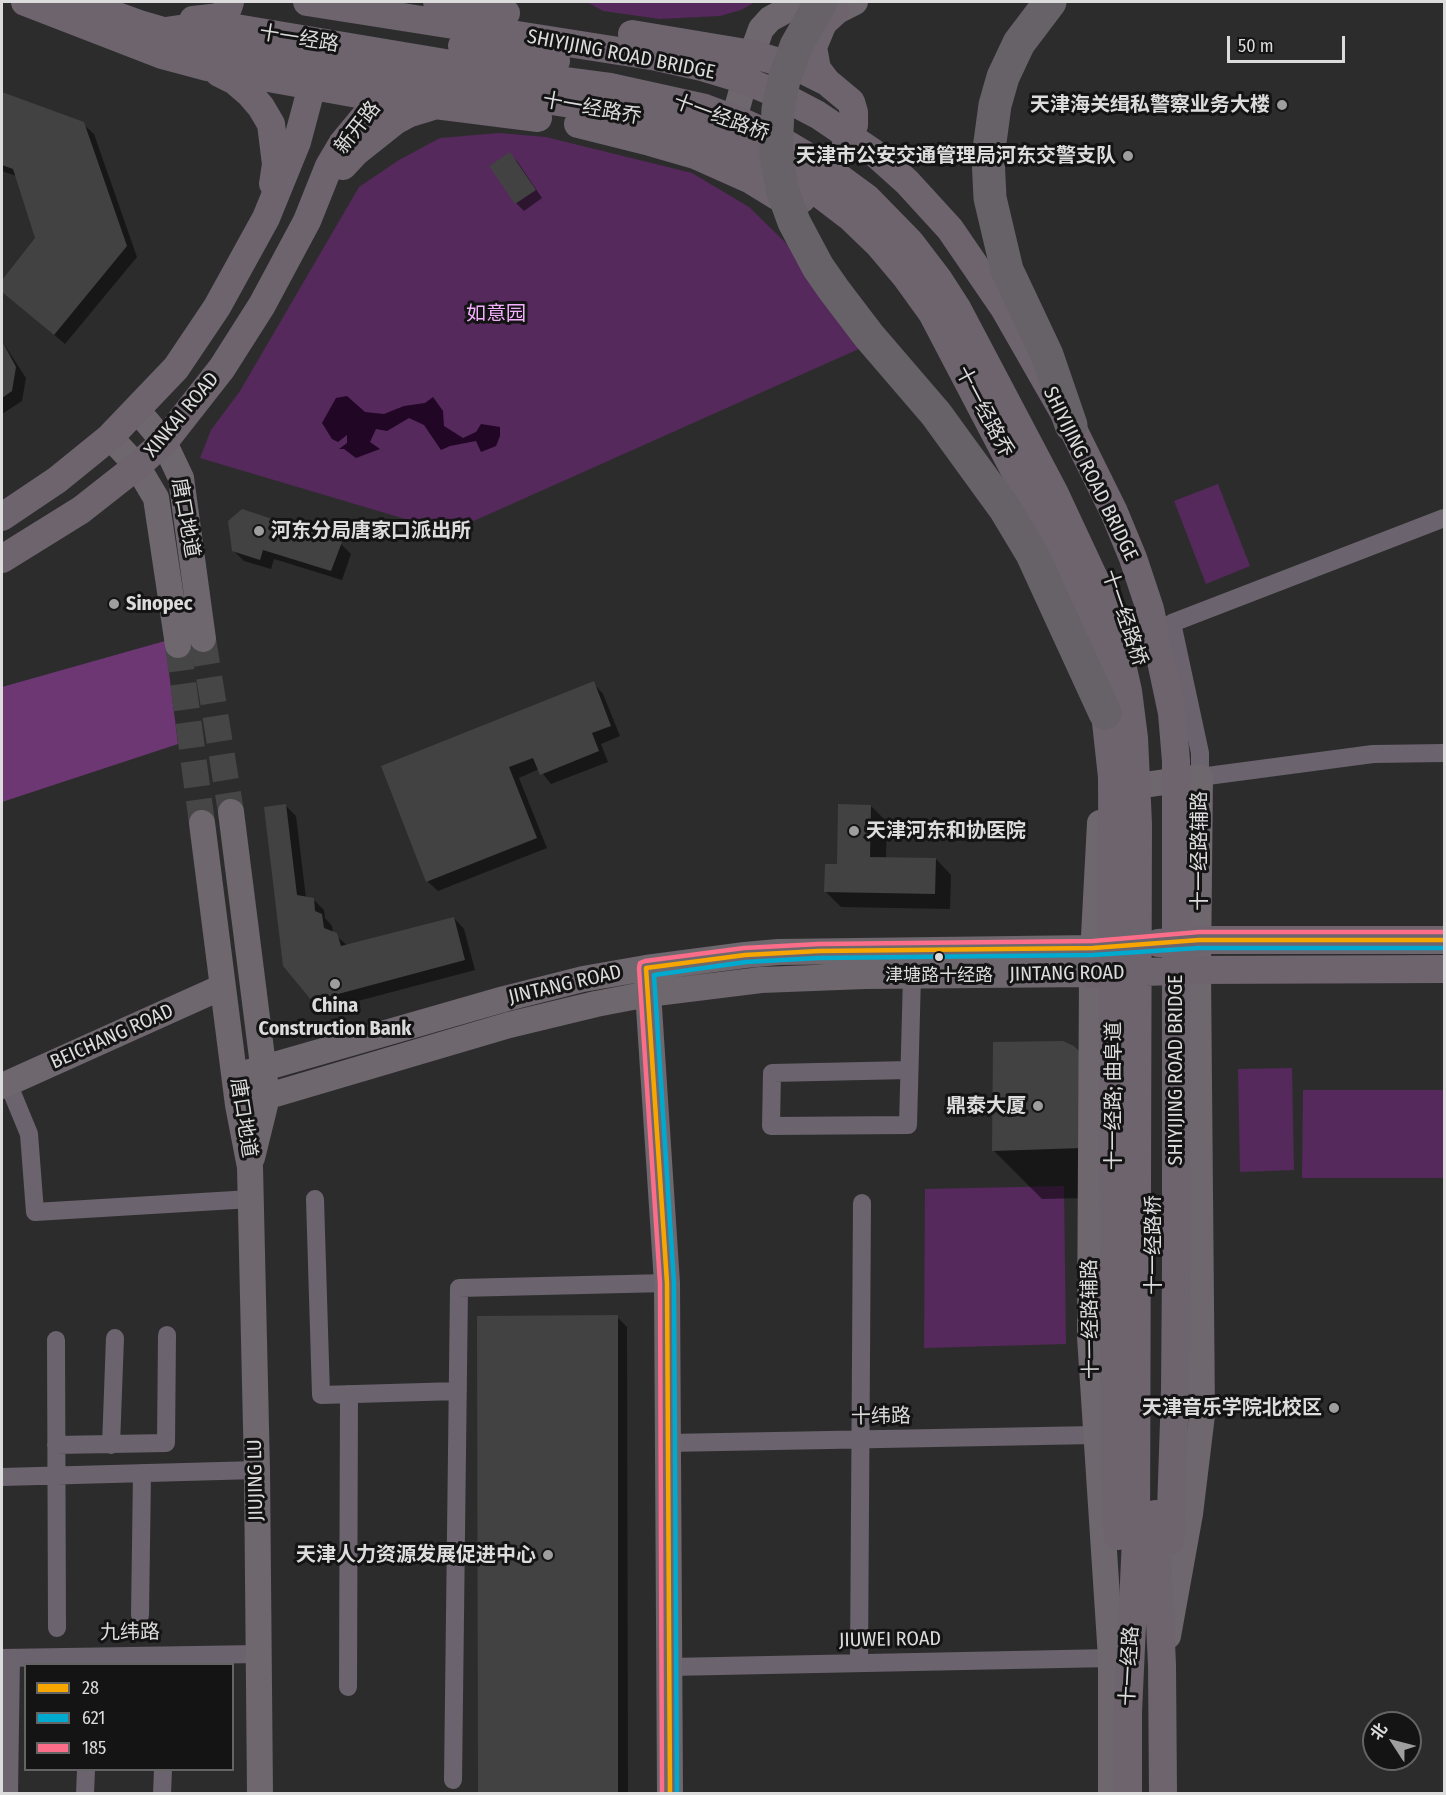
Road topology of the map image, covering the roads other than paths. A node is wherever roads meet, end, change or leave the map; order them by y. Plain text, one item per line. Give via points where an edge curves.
1 (25, 2) edge
2 (79, 2) edge
3 (230, 2) edge
4 (307, 2) edge
5 (347, 2) edge
6 (801, 2) edge
7 (1043, 2) edge
8 (1050, 2) edge
9 (450, 3) edge
10 (837, 5) edge
11 (770, 19) junction
12 (328, 34) junction
13 (118, 38) junction
14 (1042, 38) dead end
15 (699, 45) junction
16 (752, 54) junction
17 (483, 59) junction
18 (207, 67) junction
19 (826, 82) junction
20 (311, 86) junction
21 (380, 98) junction
22 (436, 105) junction
23 (722, 167) junction
24 (266, 218) junction
25 (308, 221) junction
26 (137, 410) junction
27 (1071, 425) junction
28 (110, 437) junction
29 (164, 442) junction
30 (137, 466) junction
31 (2, 517) edge
32 (1444, 518) edge
33 (2, 559) edge
34 (203, 639) tunnel mouth
35 (178, 645) tunnel mouth
36 (1105, 713) junction
37 (1444, 753) edge
38 (1200, 777) junction
39 (231, 812) tunnel mouth
40 (202, 823) tunnel mouth
41 (1199, 940) junction
42 (1444, 940) edge
43 (1093, 961) junction
44 (646, 968) junction
45 (1444, 969) edge
46 (1198, 970) junction
47 (912, 976) junction
48 (222, 987) junction
49 (648, 994) junction
50 (264, 1068) junction
51 (909, 1070) junction
52 (236, 1076) junction
53 (5, 1085) edge
54 (267, 1097) junction
55 (238, 1105) junction
56 (250, 1167) junction
57 (251, 1199) junction
58 (315, 1199) dead end
59 (862, 1203) dead end
60 (667, 1283) junction
61 (167, 1335) dead end
62 (115, 1338) dead end
63 (56, 1340) dead end
64 (458, 1391) junction
65 (349, 1394) junction
66 (1095, 1435) junction
67 (859, 1440) junction
68 (166, 1443) junction
69 (668, 1443) junction
70 (111, 1444) junction
71 (56, 1445) junction
72 (256, 1470) junction
73 (142, 1473) junction
74 (167, 1473) junction
75 (57, 1475) junction
76 (2, 1477) edge
77 (1145, 1539) junction
78 (140, 1615) dead end
79 (57, 1628) dead end
80 (259, 1654) junction
81 (6, 1658) edge
82 (1111, 1658) junction
83 (118, 1660) edge
84 (859, 1663) junction
85 (1162, 1665) junction
86 (670, 1667) junction
87 (348, 1687) dead end
88 (1128, 1712) junction
89 (6, 1725) edge
90 (86, 1771) edge
91 (163, 1771) edge
92 (453, 1780) dead end
93 (9, 1794) edge
94 (85, 1794) edge
95 (162, 1794) edge
96 (260, 1794) edge
97 (670, 1794) edge
98 (1111, 1794) edge
99 (1128, 1794) edge
100 (1162, 1794) edge

1 - 13 main road
2 - 36 main road, 十一经路乔 via 139,24 241,52 656,121 730,143 772,162 817,192 879,245 932,313 1077,593 1097,661
3 - 13 main road via 219,17 179,22
4 - 27 main road, SHIYIJING ROAD BRIDGE via 657,57 742,79 818,115 877,155 950,229 1004,308
5 - 12 main road
6 - 11 main road
7 - 14 street
8 - 27 highway via 1019,43 1003,77 988,157 990,198 1007,270 1047,355
9 - 15 main road
9 - 17 main road via 469,29
10 - 19 main road via 813,46 817,69
10 - 36 highway via 796,46 778,109 776,154 782,189 794,222 834,290 963,449 1005,508 1038,565
11 - 15 main road via 733,41
11 - 16 main road via 761,29
12 - 13 main road, 十一经路 via 186,28
12 - 17 main road, 十一经路
12 - 20 main road
13 - 18 main road
15 - 16 main road
16 - 19 main road via 798,68
16 - 23 main road
17 - 21 main road, 新开路 via 418,77
17 - 77 main road, 十一经路桥 via 668,80 720,94 804,133 871,179 917,225 963,283 1108,569 1143,673 1154,843
18 - 20 main road
18 - 24 main road via 249,93 271,124 276,164
19 - 23 main road via 851,102 854,125 836,165 811,195 801,200 777,196
20 - 21 main road
20 - 24 main road via 297,142
21 - 22 main road
21 - 25 main road, 新开路 via 329,166
22 - 23 main road via 581,125 695,155
22 - 25 main road via 395,121 356,152 333,178
24 - 26 main road, XINKAI ROAD via 217,307 176,368
25 - 29 main road, XINKAI ROAD via 228,359
26 - 28 main road, XINKAI ROAD
26 - 29 main road, 唐口地道
27 - 85 main road, SHIYIJING ROAD BRIDGE via 1114,512 1150,609 1172,713 1176,761 1176,1390
28 - 30 main road, 唐口地道
28 - 31 main road, XINKAI ROAD via 57,480
29 - 30 main road, XINKAI ROAD
29 - 34 main road, 唐口地道 via 181,478
30 - 33 main road, XINKAI ROAD via 81,510
30 - 35 main road, 唐口地道 via 156,498
32 - 38 street via 1172,623 1200,753
36 - 88 main road, 十一经路; 曲阜道 via 1112,777 1115,1480
37 - 38 street via 1373,754
38 - 41 main road, 十一经路辅路
38 - 43 main road, 十一经路辅路 via 1101,792
39 - 50 main road, 唐口地道
40 - 48 main road, 唐口地道
41 - 42 main road, JINTANG ROAD
41 - 43 main road, JINTANG ROAD
41 - 46 main road, 十一经路辅路
43 - 44 main road, JINTANG ROAD via 778,952
43 - 46 main road, JINTANG ROAD
43 - 47 main road, JINTANG ROAD
43 - 66 main road, 十一经路辅路 via 1090,1337
44 - 49 main road
44 - 50 main road, JINTANG ROAD via 504,999
45 - 46 main road, JINTANG ROAD
46 - 85 main road, 十一经路辅路 via 1202,1415 1190,1514
47 - 49 main road, JINTANG ROAD via 761,980
47 - 51 street
48 - 52 main road, 唐口地道
48 - 53 main road, BEICHANG ROAD
49 - 54 main road, JINTANG ROAD via 509,1025
49 - 60 main road
50 - 52 main road, JINTANG ROAD
50 - 54 main road, 唐口地道
51 - 51 street via 909,1125 771,1126 772,1073
52 - 55 main road, 唐口地道
53 - 57 street via 29,1134 35,1212
54 - 55 main road, JINTANG ROAD
54 - 56 main road, 唐口地道
55 - 56 main road, 唐口地道
56 - 57 main road, JIUJING LU
57 - 72 main road, JIUJING LU
58 - 65 street via 321,1395
59 - 67 street
60 - 64 street via 459,1288
60 - 69 main road
61 - 68 street
62 - 70 street
63 - 71 street
64 - 65 street
64 - 92 street
65 - 87 street
66 - 67 street, 十纬路
66 - 82 main road, 十一经路辅路
67 - 69 street, 十纬路
67 - 84 street
68 - 70 street
68 - 74 street
69 - 86 main road
70 - 71 street
71 - 75 street
72 - 74 street
72 - 80 main road, JIUJING LU
73 - 74 street
73 - 75 street
73 - 78 street
75 - 76 street
75 - 79 street
77 - 85 main road, 十一经路
77 - 88 main road, 十一经路
80 - 83 street, 九纬路
80 - 96 main road, JIUJING LU
81 - 83 street, 九纬路
81 - 89 street
82 - 84 street, JIUWEI ROAD
82 - 98 main road, 十一经路辅路
84 - 86 street, JIUWEI ROAD
85 - 100 main road, 十一经路
86 - 97 main road
88 - 99 main road, 十一经路
89 - 93 street
90 - 94 street
91 - 95 street

